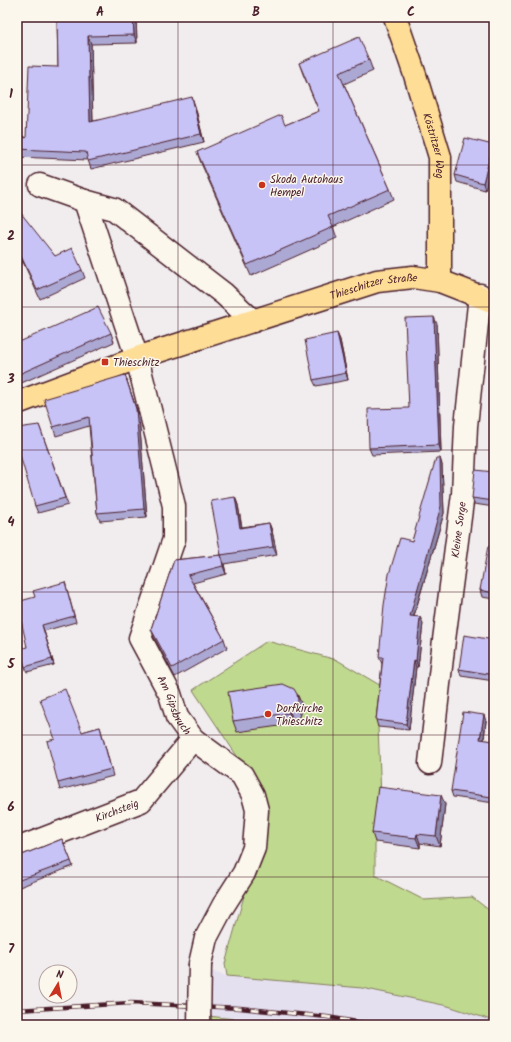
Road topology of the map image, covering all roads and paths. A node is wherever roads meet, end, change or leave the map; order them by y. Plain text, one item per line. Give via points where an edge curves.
1 (395, 17) edge
2 (40, 185) dead end
3 (85, 201) junction
4 (440, 280) junction
5 (487, 299) edge
6 (253, 321) junction
7 (137, 358) junction
8 (17, 402) edge
9 (193, 739) junction
10 (430, 763) dead end
11 (17, 849) edge
12 (199, 1025) edge

1 - 4 main road, Köstritzer Weg via 440,157
2 - 3 street
3 - 6 street via 114,209 224,294
3 - 7 street
4 - 5 main road, Thieschitzer Straße
4 - 6 main road, Thieschitzer Straße via 413,277 377,281
5 - 10 street, Kleine Sorge via 466,426 463,494
6 - 7 main road, Thieschitzer Straße
7 - 8 main road, Thieschitzer Straße
7 - 9 street, Am Gipsbruch via 174,506 174,539 140,638 170,694 177,717
9 - 11 street, Kirchsteig via 141,801
9 - 12 street, Am Gipsbruch, bridge via 242,775 257,810 254,848 244,873 206,938 200,964

